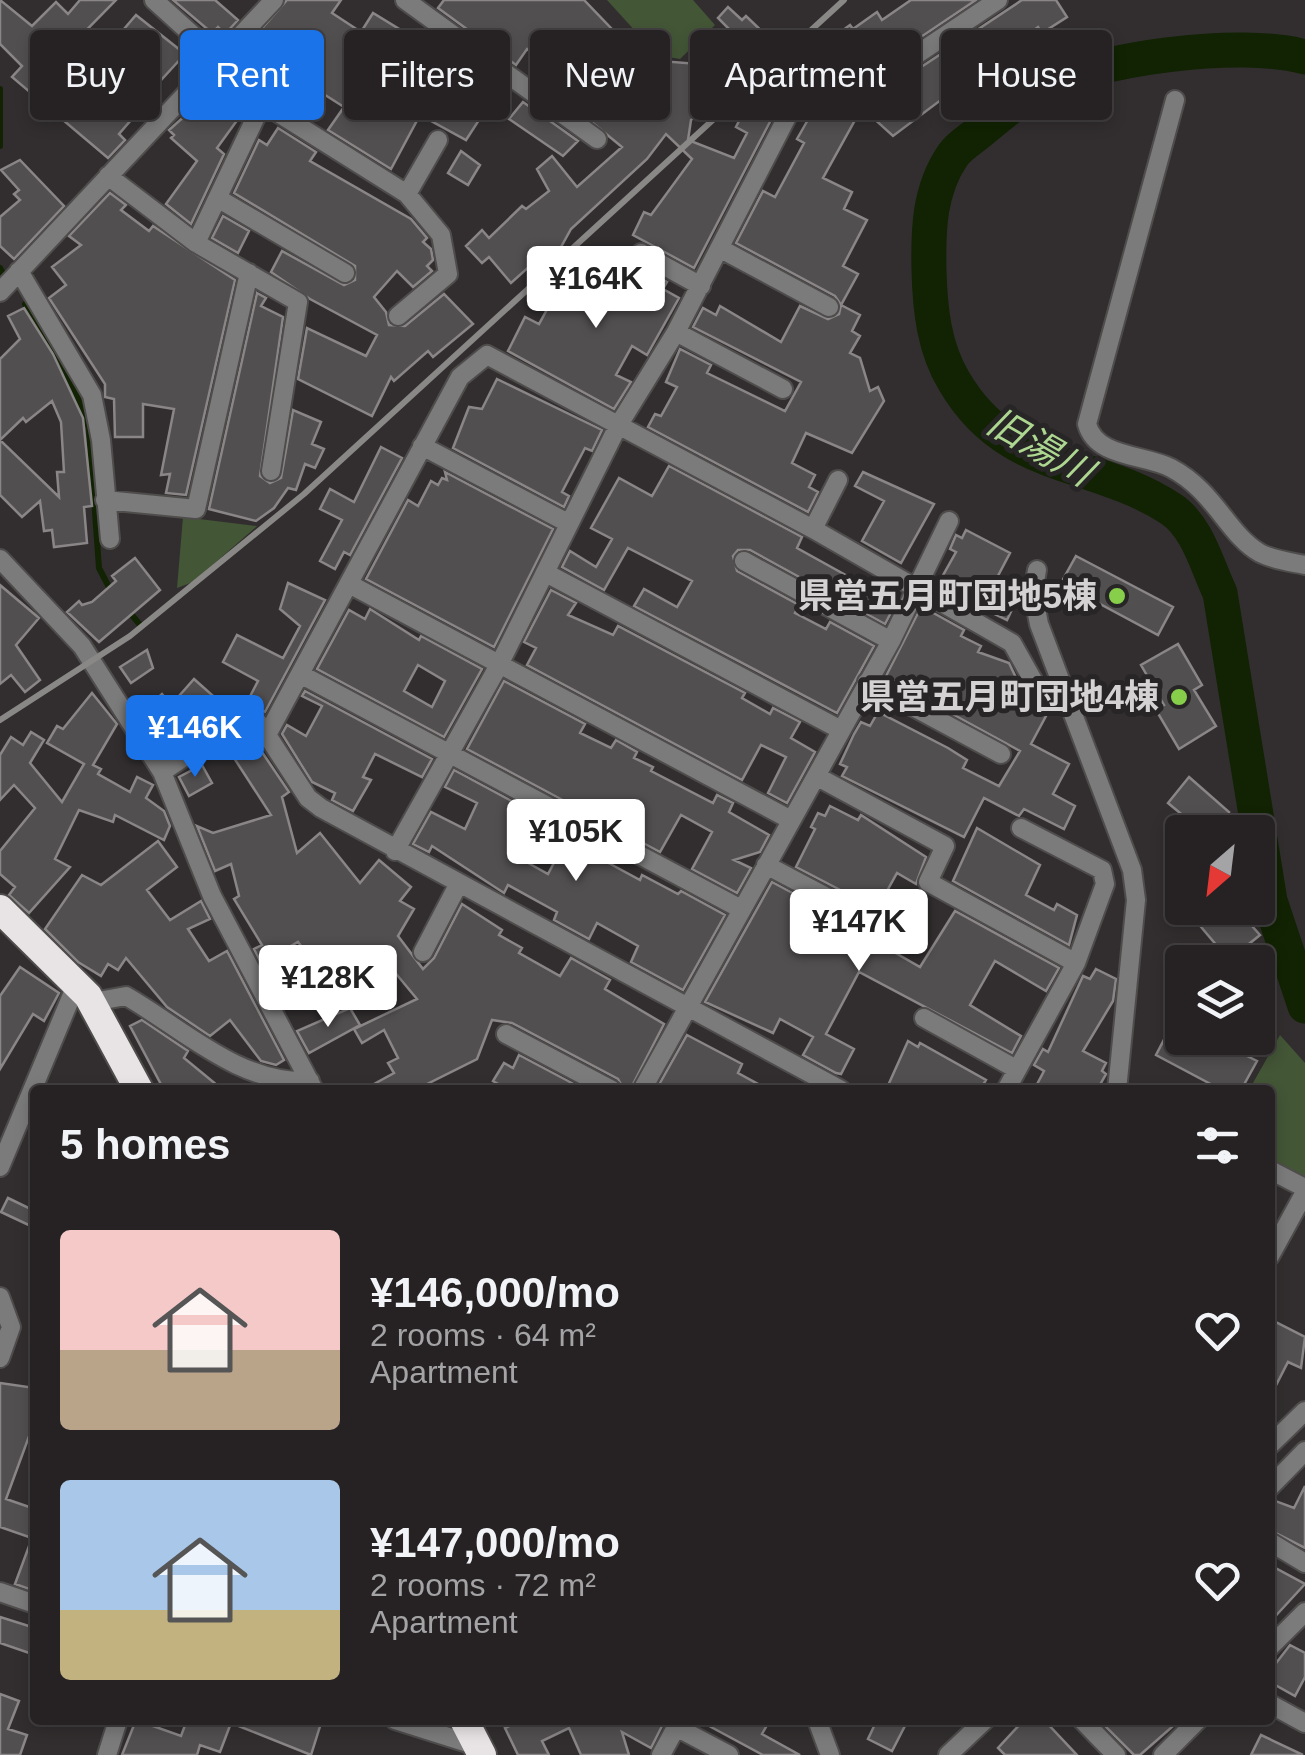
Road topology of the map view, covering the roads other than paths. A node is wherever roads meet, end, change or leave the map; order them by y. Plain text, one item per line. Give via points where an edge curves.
1 (154, 0) edge
2 (274, 0) edge
3 (405, 0) edge
4 (998, 0) edge
5 (182, 30) edge
6 (245, 30) edge
7 (180, 99) edge
8 (1175, 100) dead end
9 (255, 120) edge
10 (288, 120) edge
11 (596, 139) dead end
12 (438, 140) dead end
13 (108, 176) junction
14 (406, 194) junction
15 (219, 199) junction
16 (196, 243) junction
17 (720, 249) junction
18 (641, 253) dead end
19 (20, 271) junction
20 (345, 273) dead end
21 (249, 274) junction
22 (701, 286) junction
23 (0, 292) edge
24 (829, 307) dead end
25 (398, 316) dead end
26 (676, 332) junction
27 (782, 389) dead end
28 (618, 426) junction
29 (422, 446) junction
30 (271, 470) dead end
31 (838, 480) dead end
32 (104, 500) junction
33 (950, 522) dead end
34 (568, 523) junction
35 (813, 529) junction
36 (110, 540) dead end
37 (0, 559) edge
38 (744, 561) dead end
39 (1305, 565) edge
40 (1038, 570) dead end
41 (546, 574) junction
42 (351, 585) junction
43 (916, 587) junction
44 (890, 641) junction
45 (499, 665) junction
46 (300, 674) junction
47 (866, 682) junction
48 (1044, 700) dead end
49 (841, 730) junction
50 (267, 735) junction
51 (1002, 754) dead end
52 (449, 755) junction
53 (162, 772) junction
54 (816, 776) junction
55 (791, 820) junction
56 (1020, 828) dead end
57 (396, 851) junction
58 (766, 864) junction
59 (458, 885) junction
60 (0, 908) edge
61 (742, 909) junction
62 (902, 937) dead end
63 (423, 952) dead end
64 (1076, 962) junction
65 (85, 993) junction
66 (686, 1009) junction
67 (924, 1018) dead end
68 (506, 1034) dead end
69 (1016, 1069) junction
70 (40, 1085) edge
71 (137, 1085) edge
72 (307, 1085) edge
73 (311, 1085) edge
74 (603, 1085) edge
75 (645, 1085) edge
76 (831, 1085) edge
77 (1008, 1085) edge
78 (1118, 1085) edge
79 (30, 1106) edge
80 (0, 1167) edge
81 (1275, 1173) edge
82 (1305, 1190) edge
83 (1275, 1247) edge
84 (0, 1297) edge
85 (0, 1358) edge
86 (1305, 1411) edge
87 (1275, 1440) edge
88 (1305, 1452) edge
89 (1275, 1482) edge
90 (1275, 1545) edge
91 (1305, 1563) edge
92 (0, 1592) edge
93 (30, 1602) edge
94 (1305, 1612) edge
95 (1275, 1642) edge
96 (1275, 1707) edge
97 (1305, 1723) edge
98 (116, 1725) edge
99 (409, 1725) edge
100 (466, 1725) edge
101 (677, 1725) edge
102 (680, 1725) edge
103 (820, 1725) edge
104 (981, 1725) edge
105 (1087, 1725) edge
106 (1193, 1725) edge
107 (969, 1748) edge
108 (479, 1750) edge
109 (107, 1755) edge
110 (662, 1755) edge
111 (729, 1755) edge
112 (830, 1755) edge
113 (948, 1755) edge
114 (1116, 1755) edge
115 (1163, 1755) edge

1 - 5 street
2 - 6 street
3 - 11 street
4 - 17 street via 855,96 825,69 804,84
7 - 13 street
8 - 39 street via 1089,434 1110,450 1138,455 1198,483 1260,552
9 - 15 street
10 - 14 street
12 - 14 street
13 - 16 street
13 - 19 street
14 - 25 street via 441,235 448,274
15 - 16 street
15 - 20 street
16 - 21 street
17 - 22 street
17 - 24 street
18 - 22 street
19 - 23 street
19 - 32 street via 92,395
21 - 30 street via 298,302
21 - 32 street via 196,508
22 - 26 street
26 - 27 street
26 - 28 street
28 - 29 street via 487,355 460,377
28 - 34 street
28 - 35 street
29 - 34 street
29 - 42 street
31 - 35 street
32 - 36 street
33 - 43 street
34 - 41 street
35 - 43 street
37 - 53 street via 82,646
38 - 44 street
40 - 78 street via 1033,593 1039,624 1132,870 1136,900
41 - 45 street
41 - 49 street
42 - 45 street
42 - 46 street
43 - 44 street
43 - 48 street via 1012,643
44 - 47 street
45 - 52 street
45 - 55 street
46 - 50 street
46 - 52 street
47 - 49 street
47 - 51 street
49 - 54 street
50 - 53 street via 246,716
50 - 57 street via 308,798
52 - 57 street
52 - 61 street
53 - 73 street via 212,896
54 - 55 street
54 - 64 street via 945,846 928,882
55 - 58 street
56 - 64 street via 1102,870 1103,894
57 - 59 street
58 - 61 street
58 - 62 street
59 - 63 street
59 - 66 street
60 - 65 highway
61 - 66 street
64 - 69 street
65 - 70 street
65 - 71 highway
65 - 72 street via 126,996 243,1067
66 - 75 street
66 - 76 street
67 - 69 street
68 - 74 street
69 - 77 street
79 - 80 street
81 - 82 street
82 - 83 street
84 - 85 street via 11,1327
86 - 87 street
88 - 89 street
90 - 91 street
92 - 93 street
94 - 95 street
96 - 97 street
98 - 109 street
99 - 108 street
100 - 108 highway
101 - 110 street
102 - 111 street
103 - 112 street
104 - 107 street
105 - 114 street
106 - 115 street
107 - 113 street

